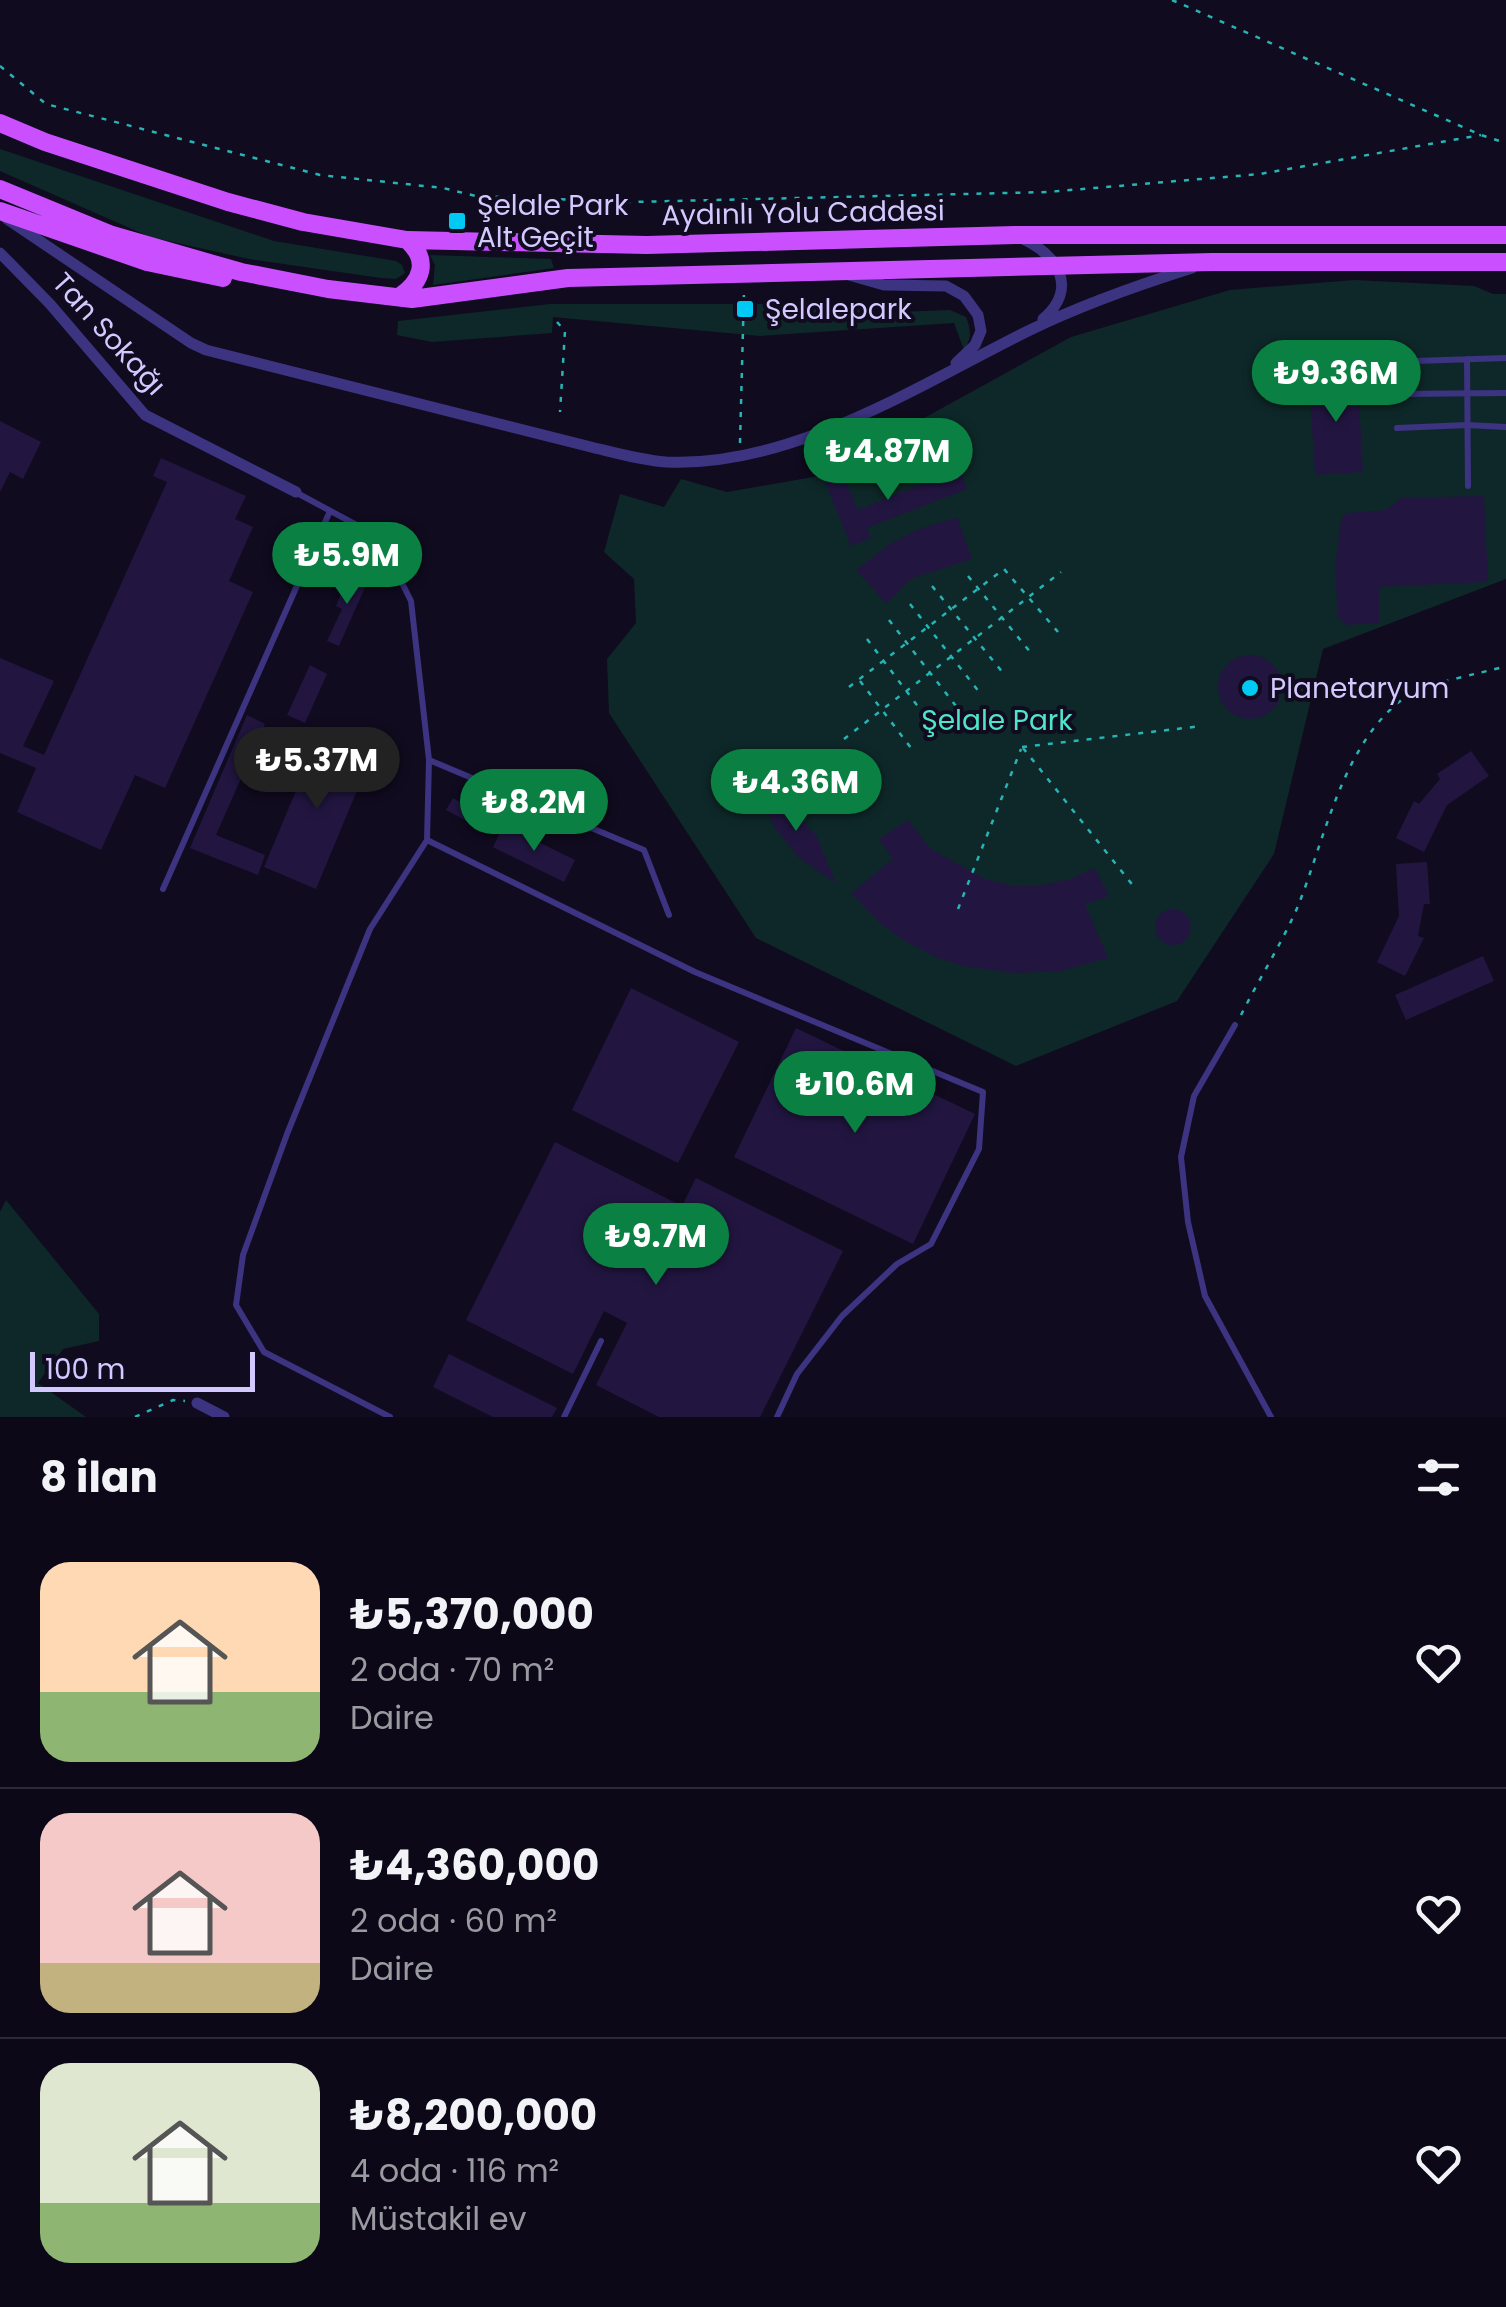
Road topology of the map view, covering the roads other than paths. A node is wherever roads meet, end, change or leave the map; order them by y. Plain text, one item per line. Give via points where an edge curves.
1 (0, 126) edge
2 (0, 190) edge
3 (0, 212) edge
4 (1015, 234) junction
5 (1506, 235) edge
6 (407, 240) junction
7 (0, 253) edge
8 (1212, 262) junction
9 (1506, 262) edge
10 (1056, 267) junction
11 (840, 272) junction
12 (288, 282) junction
13 (399, 298) junction
14 (1024, 333) junction
15 (1506, 358) edge
16 (1467, 359) junction
17 (1384, 362) dead end
18 (940, 378) junction
19 (1506, 393) edge
20 (1398, 394) dead end
21 (1466, 394) junction
22 (1466, 425) junction
23 (1506, 427) edge
24 (1397, 428) dead end
25 (1468, 486) dead end
26 (296, 492) joint
27 (330, 510) junction
28 (428, 760) junction
29 (427, 840) junction
30 (163, 889) dead end
31 (669, 915) dead end
32 (1235, 1025) road end
33 (600, 1341) dead end
34 (197, 1404) road end
35 (224, 1417) edge
36 (390, 1417) edge
37 (564, 1417) edge
38 (777, 1417) edge
39 (1270, 1417) edge

1 - 6 main road, Aydınlı Yolu Caddesi via 246,207
2 - 12 main road via 127,239
3 - 12 main road via 186,271
3 - 18 street via 206,350 648,460 739,454 842,425
4 - 5 main road, Aydınlı Yolu Caddesi
4 - 6 main road, Aydınlı Yolu Caddesi via 646,245
4 - 10 street
6 - 13 main road via 422,266 416,283
7 - 26 street, Tan Sokağı via 145,416
8 - 9 main road
8 - 10 main road
8 - 14 street via 1102,298
10 - 11 main road
10 - 14 street via 1060,299
11 - 13 main road via 568,278
11 - 18 street via 884,285 946,286 964,296 980,322 979,338
12 - 13 main road
14 - 18 street
15 - 16 lane
16 - 17 lane
16 - 21 lane
19 - 21 lane
20 - 21 lane
21 - 22 lane
22 - 23 lane
22 - 24 lane
22 - 25 lane
26 - 27 lane
27 - 28 lane via 379,537 411,601
27 - 30 lane
28 - 29 lane
28 - 31 lane via 644,850
29 - 36 lane via 363,946 262,1203 236,1305 264,1352
29 - 38 lane via 696,972 983,1092 979,1149 931,1244 897,1264 842,1316 797,1374
32 - 39 lane via 1194,1096 1180,1157 1205,1296
33 - 37 lane
34 - 35 street

